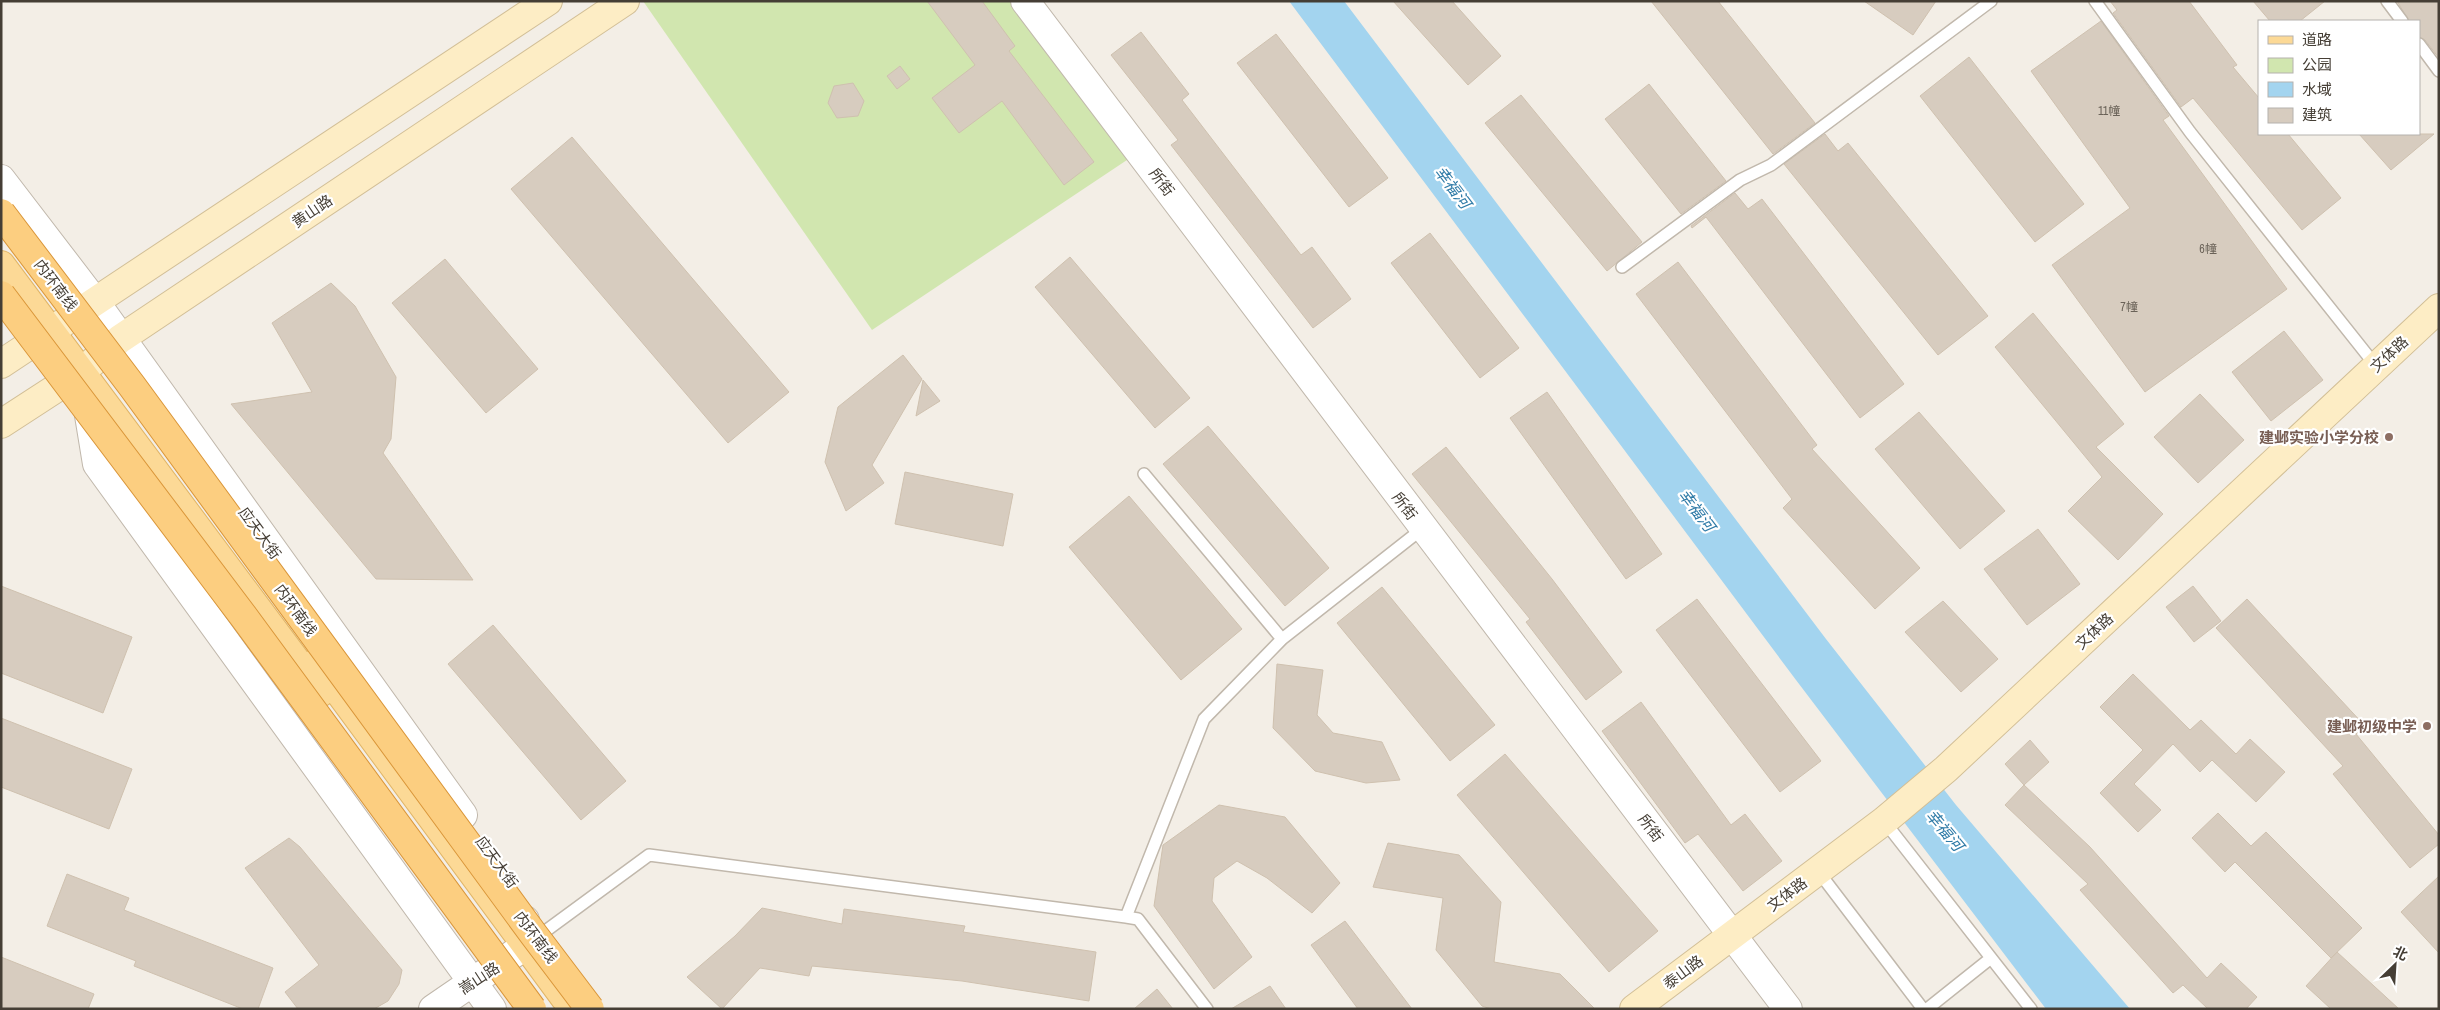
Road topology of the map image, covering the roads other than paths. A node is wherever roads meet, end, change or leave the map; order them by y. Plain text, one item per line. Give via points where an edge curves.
1 (548, 1) edge
2 (625, 1) edge
3 (1025, 1) edge
4 (1991, 1) edge
5 (2095, 1) edge
6 (2387, 1) edge
7 (2401, 20) edge
8 (2420, 45) edge
9 (2439, 71) edge
10 (1, 179) edge
11 (1, 213) edge
12 (1, 235) edge
13 (1, 265) edge
14 (1622, 267) dead end
15 (1, 294) edge
16 (96, 303) junction
17 (2439, 308) edge
18 (59, 326) junction
19 (120, 339) junction
20 (1, 364) edge
21 (89, 366) junction
22 (2376, 366) junction
23 (1, 424) edge
24 (1144, 474) dead end
25 (1422, 529) junction
26 (1282, 639) junction
27 (1888, 817) junction
28 (1818, 871) junction
29 (1126, 917) junction
30 (1733, 936) junction
31 (520, 950) junction
32 (1991, 958) junction
33 (472, 982) junction
34 (433, 1009) edge
35 (492, 1009) edge
36 (532, 1009) edge
37 (558, 1009) edge
38 (574, 1009) edge
39 (590, 1009) edge
40 (1207, 1009) edge
41 (1634, 1009) edge
42 (1788, 1009) edge
43 (1923, 1009) edge
44 (1927, 1009) edge
45 (2031, 1009) edge

1 - 16 main road
2 - 19 main road, 黄山路
3 - 25 street, 所街
4 - 14 lane via 1771,166 1740,180
5 - 22 lane via 2190,132
6 - 7 lane
8 - 9 lane
10 - 16 street, 应天大街
11 - 39 highway, 内环南线, bridge
12 - 18 main road
13 - 18 main road
15 - 18 street
15 - 36 highway, bridge via 244,617
16 - 18 main road
16 - 19 street, 应天大街
17 - 22 main road, 文体路
18 - 20 main road
18 - 21 main road
19 - 21 main road, 黄山路
19 - 31 street, 应天大街 via 526,902
21 - 23 main road, 黄山路
21 - 31 main road
21 - 33 street via 97,464
22 - 27 main road, 文体路 via 1939,774
24 - 26 lane
25 - 26 lane
25 - 30 street, 所街
26 - 29 lane via 1204,719
27 - 28 main road, 文体路
27 - 32 lane
28 - 30 main road, 文体路
28 - 43 lane
29 - 31 lane via 649,855
29 - 40 lane via 1138,919
30 - 41 main road, 泰山路
30 - 42 street, 所街
31 - 33 street, 嵩山路
31 - 37 main road
31 - 38 main road
32 - 44 lane
32 - 45 lane
33 - 34 street, 嵩山路
33 - 35 street

